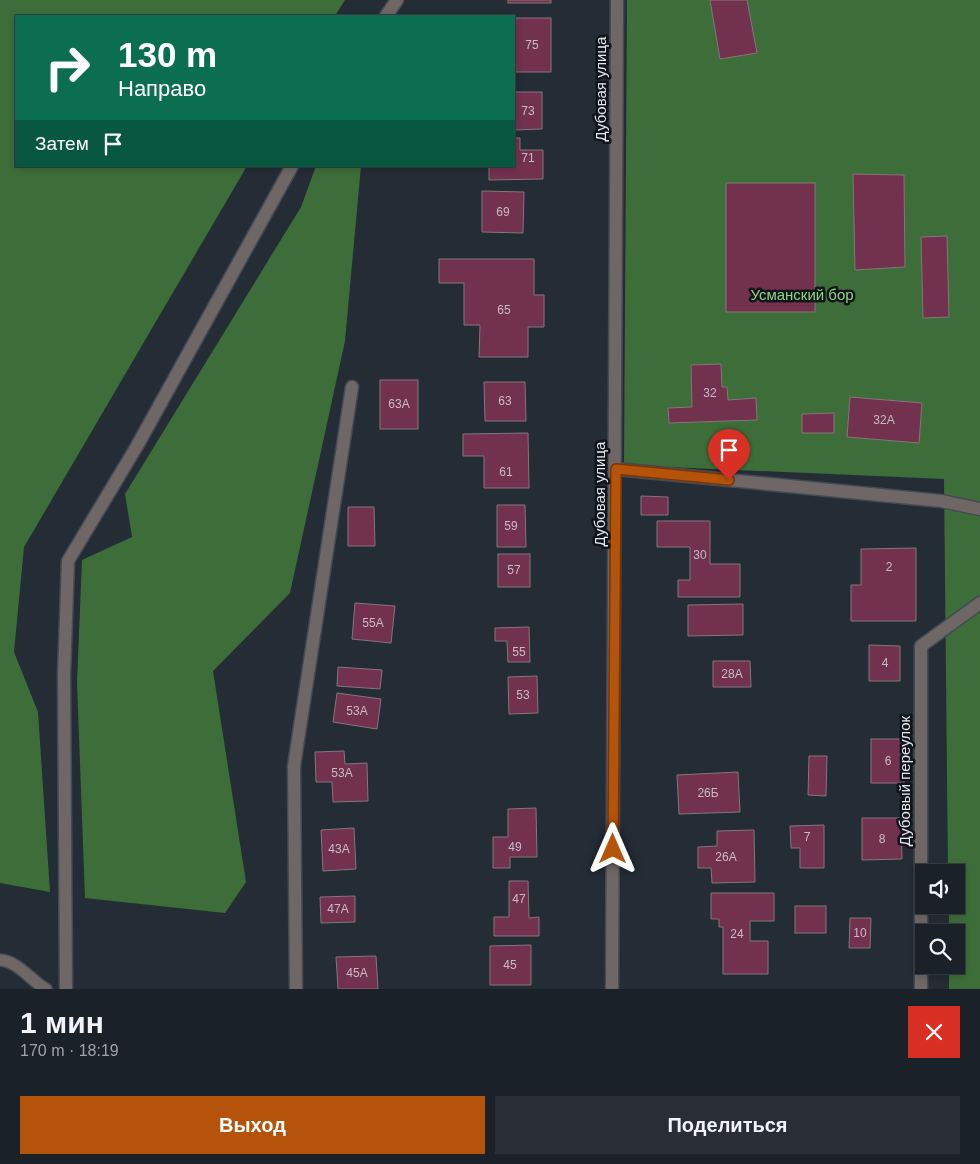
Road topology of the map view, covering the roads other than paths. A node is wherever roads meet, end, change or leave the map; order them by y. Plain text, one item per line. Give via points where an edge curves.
1 (396, 0) edge
2 (617, 0) edge
3 (387, 15) edge
4 (291, 167) edge
5 (352, 387) dead end
6 (616, 469) junction
7 (980, 509) edge
8 (980, 603) edge
9 (0, 960) edge
10 (46, 989) edge
11 (66, 989) edge
12 (296, 989) edge
13 (612, 989) edge
14 (921, 989) edge

1 - 3 street
2 - 6 street, Дубовая улица
4 - 11 street via 137,446 68,561 64,674
5 - 12 street via 294,766
6 - 7 street via 941,501
6 - 13 street, Дубовая улица
8 - 14 street, Дубовый переулок via 921,646
9 - 10 lane via 23,971

